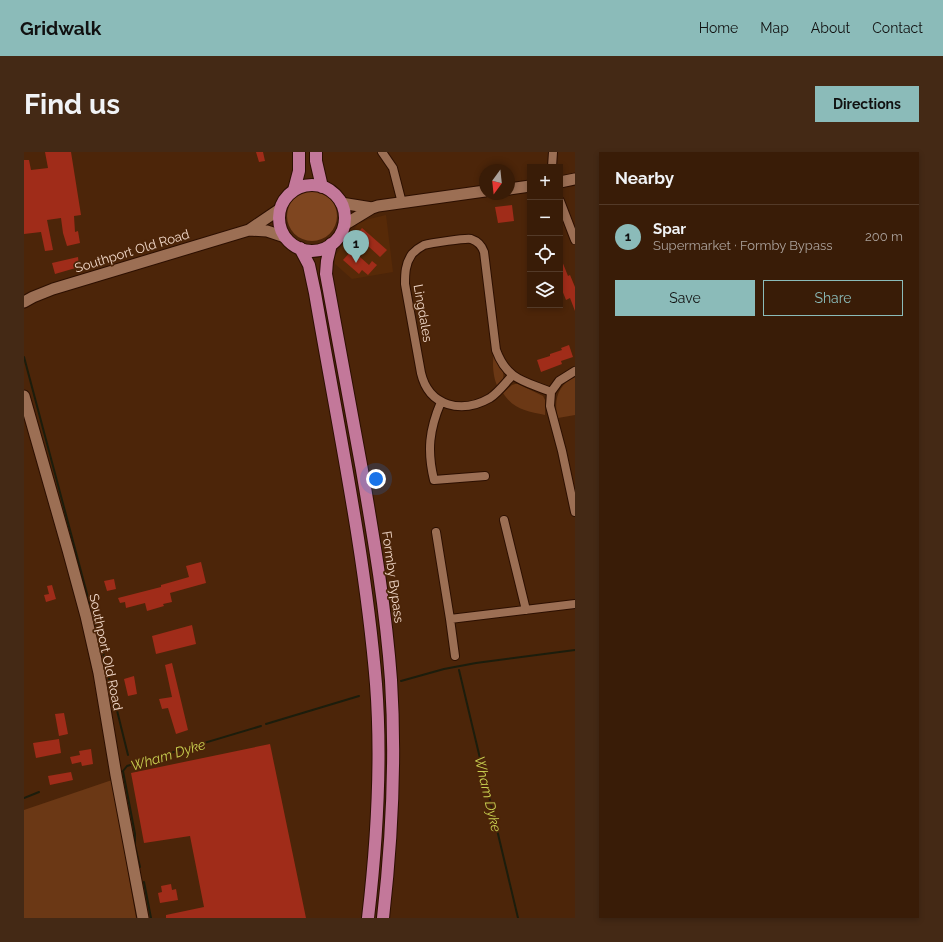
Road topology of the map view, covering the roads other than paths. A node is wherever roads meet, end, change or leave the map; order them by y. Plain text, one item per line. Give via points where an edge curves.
1 (300, 152) edge
2 (316, 152) edge
3 (382, 152) edge
4 (553, 152) edge
5 (552, 164) edge
6 (575, 179) edge
7 (563, 181) edge
8 (527, 186) edge
9 (322, 187) junction
10 (515, 187) edge
11 (294, 190) junction
12 (479, 192) edge
13 (341, 203) junction
14 (402, 203) junction
15 (372, 208) junction
16 (280, 209) junction
17 (563, 209) edge
18 (344, 225) junction
19 (249, 230) junction
20 (285, 237) junction
21 (575, 240) edge
22 (331, 244) junction
23 (300, 248) junction
24 (24, 302) edge
25 (575, 371) edge
26 (512, 376) junction
27 (551, 392) junction
28 (24, 396) edge
29 (441, 402) junction
30 (485, 476) dead end
31 (575, 512) edge
32 (504, 520) dead end
33 (436, 532) dead end
34 (575, 604) edge
35 (526, 610) junction
36 (450, 619) junction
37 (455, 656) dead end
38 (143, 918) edge
39 (368, 918) edge
40 (383, 918) edge

1 - 11 highway
2 - 9 highway
3 - 14 street via 393,168
4 - 5 street
6 - 7 street
8 - 10 street
9 - 11 highway via 303,186
9 - 13 highway via 333,193
11 - 16 highway via 283,201
12 - 14 street
13 - 15 street
13 - 18 highway
14 - 15 street
15 - 18 street
16 - 19 street
16 - 20 highway via 280,224
17 - 21 street
18 - 22 highway via 339,236
19 - 20 street via 267,231
19 - 24 street, Southport Old Road via 53,289
20 - 23 highway
22 - 23 highway via 310,251
22 - 40 highway, Formby Bypass via 326,274 371,522 391,680 392,816
23 - 39 highway via 309,265 315,292 355,525 376,685 377,815
25 - 27 street via 559,381
26 - 27 street
26 - 29 street via 490,398 476,404 463,407
26 - 29 street, Lingdales via 496,350 483,248 475,240 469,239 425,245 412,254 407,262 405,284 422,379 428,390
27 - 31 street via 552,418
28 - 38 street, Southport Old Road via 94,652
29 - 30 street via 430,438 434,480
32 - 35 street
33 - 36 street
34 - 35 street
35 - 36 street
36 - 37 street

